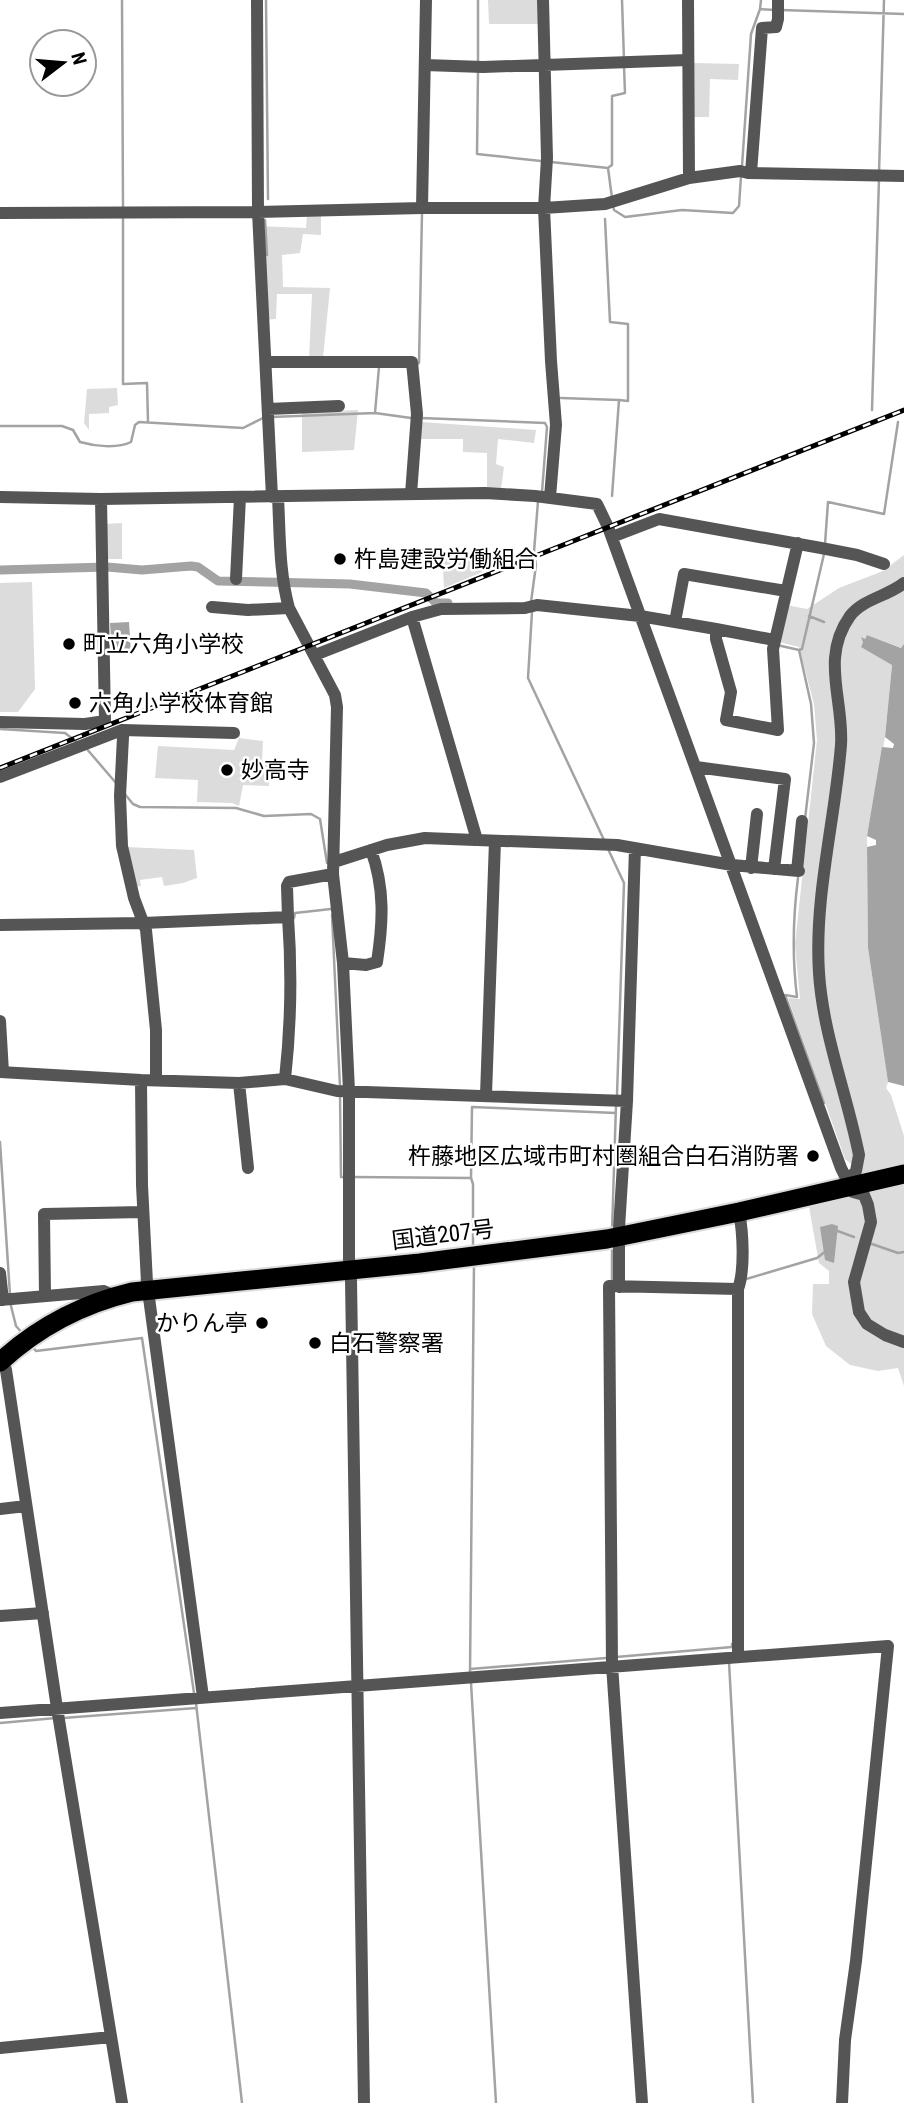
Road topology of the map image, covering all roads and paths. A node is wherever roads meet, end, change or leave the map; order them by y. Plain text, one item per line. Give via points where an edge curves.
1 (257, 0) edge
2 (426, 0) edge
3 (543, 0) edge
4 (688, 0) edge
5 (778, 9) edge
6 (688, 60) junction
7 (545, 64) junction
8 (425, 65) junction
9 (746, 172) junction
10 (904, 176) edge
11 (689, 178) junction
12 (422, 208) junction
13 (544, 208) junction
14 (258, 212) junction
15 (0, 213) edge
16 (267, 362) junction
17 (339, 406) dead end
18 (269, 416) junction
19 (411, 494) junction
20 (0, 497) edge
21 (240, 497) junction
22 (275, 497) junction
23 (543, 497) junction
24 (101, 499) junction
25 (612, 537) junction
26 (798, 544) junction
27 (884, 564) dead end
28 (236, 579) dead end
29 (904, 583) edge
30 (786, 591) junction
31 (212, 607) dead end
32 (289, 608) junction
33 (412, 617) junction
34 (642, 620) junction
35 (675, 622) junction
36 (716, 633) junction
37 (774, 644) junction
38 (315, 655) junction
39 (0, 722) edge
40 (122, 730) junction
41 (234, 733) dead end
42 (696, 767) junction
43 (0, 777) edge
44 (757, 814) dead end
45 (802, 821) dead end
46 (472, 840) dead end
47 (495, 841) junction
48 (635, 848) junction
49 (373, 853) junction
50 (732, 865) junction
51 (751, 868) junction
52 (331, 869) junction
53 (774, 869) junction
54 (288, 920) junction
55 (0, 925) edge
56 (142, 925) junction
57 (343, 963) junction
58 (0, 1021) edge
59 (1, 1072) edge
60 (285, 1079) junction
61 (141, 1080) junction
62 (156, 1080) junction
63 (239, 1083) junction
64 (343, 1091) junction
65 (483, 1095) junction
66 (620, 1101) junction
67 (248, 1168) dead end
68 (904, 1174) edge
69 (850, 1186) junction
70 (143, 1212) junction
71 (739, 1212) junction
72 (614, 1237) junction
73 (349, 1270) junction
74 (0, 1273) edge
75 (619, 1283) junction
76 (739, 1284) junction
77 (149, 1290) junction
78 (45, 1296) junction
79 (115, 1296) junction
80 (6, 1300) edge
81 (904, 1342) edge
82 (0, 1361) edge
83 (26, 1506) junction
84 (0, 1509) edge
85 (43, 1613) junction
86 (0, 1616) edge
87 (731, 1656) junction
88 (612, 1660) junction
89 (358, 1686) junction
90 (197, 1698) junction
91 (0, 1713) edge
92 (59, 1715) junction
93 (111, 2037) junction
94 (0, 2048) edge
95 (122, 2103) edge
96 (364, 2103) edge
97 (642, 2103) edge
98 (842, 2103) edge

1 - 14 street
2 - 8 street
3 - 7 street
4 - 6 street
5 - 9 street via 776,27 762,29
6 - 7 street
6 - 11 street
7 - 8 street
7 - 13 street
8 - 12 street
9 - 10 street
9 - 11 street
11 - 13 street via 613,202
12 - 13 street
12 - 14 street
13 - 23 street via 556,425
14 - 15 street
14 - 16 street
16 - 18 street
16 - 19 street via 412,362 417,418
17 - 18 street
18 - 22 street
19 - 22 street
19 - 23 street
20 - 24 street
21 - 22 street
21 - 24 street
21 - 28 street
22 - 32 street
23 - 25 street via 597,504
24 - 39 street via 104,721
25 - 26 street via 659,519
25 - 34 street
26 - 27 street
26 - 30 street
29 - 69 street via 851,615 833,663 841,743 819,925 819,974 859,1155
30 - 35 street via 684,574
30 - 37 street
31 - 32 street
32 - 38 street
33 - 34 street via 441,609 531,607
33 - 38 street
33 - 47 street via 477,840
34 - 35 street
34 - 42 street
35 - 36 street
36 - 37 street
36 - 37 street via 731,692 726,720 778,730
38 - 52 street via 337,706
40 - 41 street
40 - 43 street
40 - 56 street via 121,846
42 - 50 street
42 - 53 street via 785,779
44 - 51 street
45 - 53 street via 798,871
46 - 49 street via 425,838
47 - 48 street
47 - 65 street
48 - 50 street
48 - 66 street
49 - 52 street
49 - 57 street via 383,924 377,962
50 - 51 street
50 - 69 street
51 - 53 street
52 - 54 street via 289,882
52 - 57 street
54 - 56 street
54 - 60 street via 291,958
55 - 56 street
56 - 62 street via 156,1030
57 - 64 street
58 - 59 street
59 - 61 street
60 - 63 street
60 - 64 street
61 - 62 street
61 - 70 street
62 - 63 street
63 - 67 street
64 - 65 street
64 - 73 street
65 - 66 street
66 - 72 street
68 - 69 highway, 国道207号
69 - 71 highway, 国道207号
69 - 81 street via 864,1195 872,1222 854,1282 859,1312 867,1324
70 - 77 street
70 - 78 street via 44,1214
71 - 72 highway, 国道207号
71 - 76 street
72 - 73 highway, 国道207号
72 - 75 street
73 - 77 highway, 国道207号
73 - 89 street
74 - 80 street
75 - 76 street
75 - 88 street via 609,1286
76 - 87 street
77 - 79 highway, 国道207号
77 - 90 street
78 - 79 street via 104,1291
78 - 80 street
79 - 82 highway, 国道207号 via 66,1315
82 - 83 street via 6,1370
83 - 84 street
83 - 85 street
85 - 86 street
85 - 92 street
87 - 88 street
87 - 98 street via 888,1646
88 - 89 street
88 - 97 street
89 - 90 street
89 - 96 street
90 - 92 street
91 - 92 street
92 - 93 street
93 - 94 street
93 - 95 street

